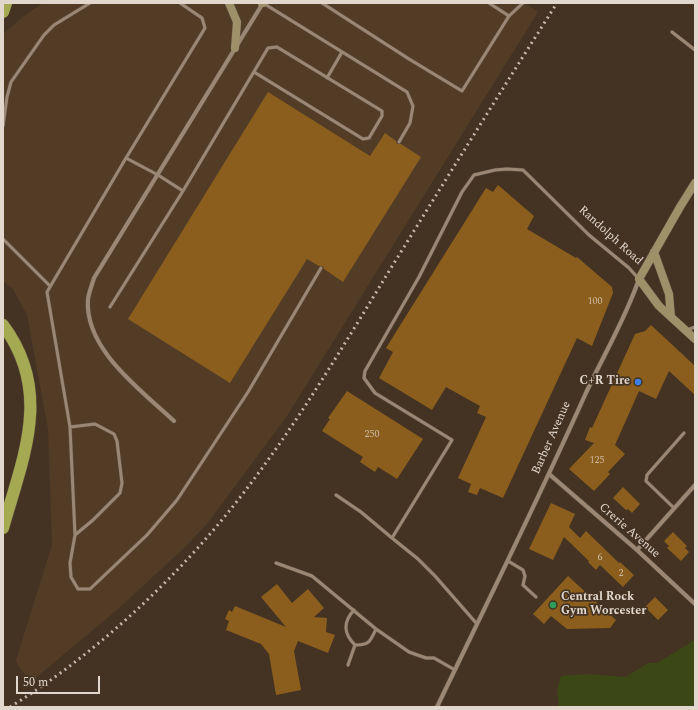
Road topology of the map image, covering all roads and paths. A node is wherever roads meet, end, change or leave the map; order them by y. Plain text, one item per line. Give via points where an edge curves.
1 (6, 3) edge
2 (90, 3) edge
3 (180, 3) edge
4 (229, 3) edge
5 (263, 3) edge
6 (322, 3) edge
7 (489, 3) edge
8 (523, 3) edge
9 (3, 12) edge
10 (508, 17) junction
11 (672, 32) dead end
12 (235, 48) junction
13 (695, 50) edge
14 (342, 52) junction
15 (254, 72) junction
16 (327, 78) junction
17 (4, 108) edge
18 (3, 126) edge
19 (399, 142) dead end
20 (126, 158) junction
21 (158, 175) junction
22 (695, 183) edge
23 (183, 191) junction
24 (3, 239) edge
25 (654, 252) junction
26 (321, 268) dead end
27 (639, 280) junction
28 (50, 286) junction
29 (110, 307) dead end
30 (671, 317) junction
31 (3, 325) edge
32 (695, 327) edge
33 (685, 330) junction
34 (695, 339) edge
35 (174, 421) dead end
36 (70, 427) junction
37 (684, 433) dead end
38 (549, 474) junction
39 (695, 485) edge
40 (336, 495) dead end
41 (674, 508) junction
42 (3, 528) edge
43 (75, 535) junction
44 (392, 538) junction
45 (637, 550) junction
46 (508, 561) junction
47 (276, 562) dead end
48 (536, 597) dead end
49 (695, 604) edge
50 (354, 610) junction
51 (477, 624) junction
52 (376, 629) junction
53 (355, 645) junction
54 (348, 665) dead end
55 (455, 670) junction
56 (437, 707) edge

1 - 9 highway
2 - 17 lane via 54,25 44,35 11,82
3 - 20 lane via 202,18 205,28
4 - 12 street via 237,22
5 - 12 street
5 - 14 lane
6 - 10 lane via 462,91
7 - 10 lane
8 - 10 lane
11 - 13 lane
12 - 21 street
14 - 16 lane
14 - 19 lane via 407,92 413,106 410,123
15 - 16 lane via 268,48 277,47
15 - 16 lane via 364,139 369,138 382,116 382,111
15 - 23 lane
17 - 18 lane
20 - 21 lane
20 - 28 lane
21 - 23 lane
21 - 35 street via 94,278 88,298 89,316 96,340 113,364
22 - 25 street, Barber Avenue
23 - 29 lane
24 - 28 lane
25 - 27 street, Barber Avenue
25 - 30 street via 669,294
26 - 43 lane via 248,392 177,500 147,535 90,589 78,589 71,577 70,563
27 - 30 street, Randolph Road
27 - 38 street, Barber Avenue via 630,305 600,362
27 - 44 lane, Randolph Road via 522,170 507,168 474,175 462,192 419,278 365,371 364,378 375,393 452,440
28 - 36 lane via 47,292 48,304
30 - 33 street, Randolph Road
31 - 42 highway via 16,344 24,365 30,386 31,413 28,438
32 - 33 lane
33 - 34 street, Randolph Road
36 - 43 lane
36 - 43 lane via 95,424 114,434 118,441 122,483 120,493
37 - 41 lane via 646,478 646,481
38 - 45 street, Crerie Avenue
38 - 46 street, Barber Avenue
39 - 41 street
40 - 44 lane
41 - 45 street
44 - 51 lane via 429,570
45 - 49 street, Crerie Avenue
46 - 48 lane via 523,570 523,585
46 - 51 street, Barber Avenue
47 - 50 lane via 312,576
50 - 52 lane
50 - 53 lane via 348,616 346,626 348,638
51 - 55 street, Barber Avenue
52 - 53 lane via 370,641 364,645
52 - 55 lane via 409,652 434,658
53 - 54 lane
55 - 56 street, Barber Avenue

